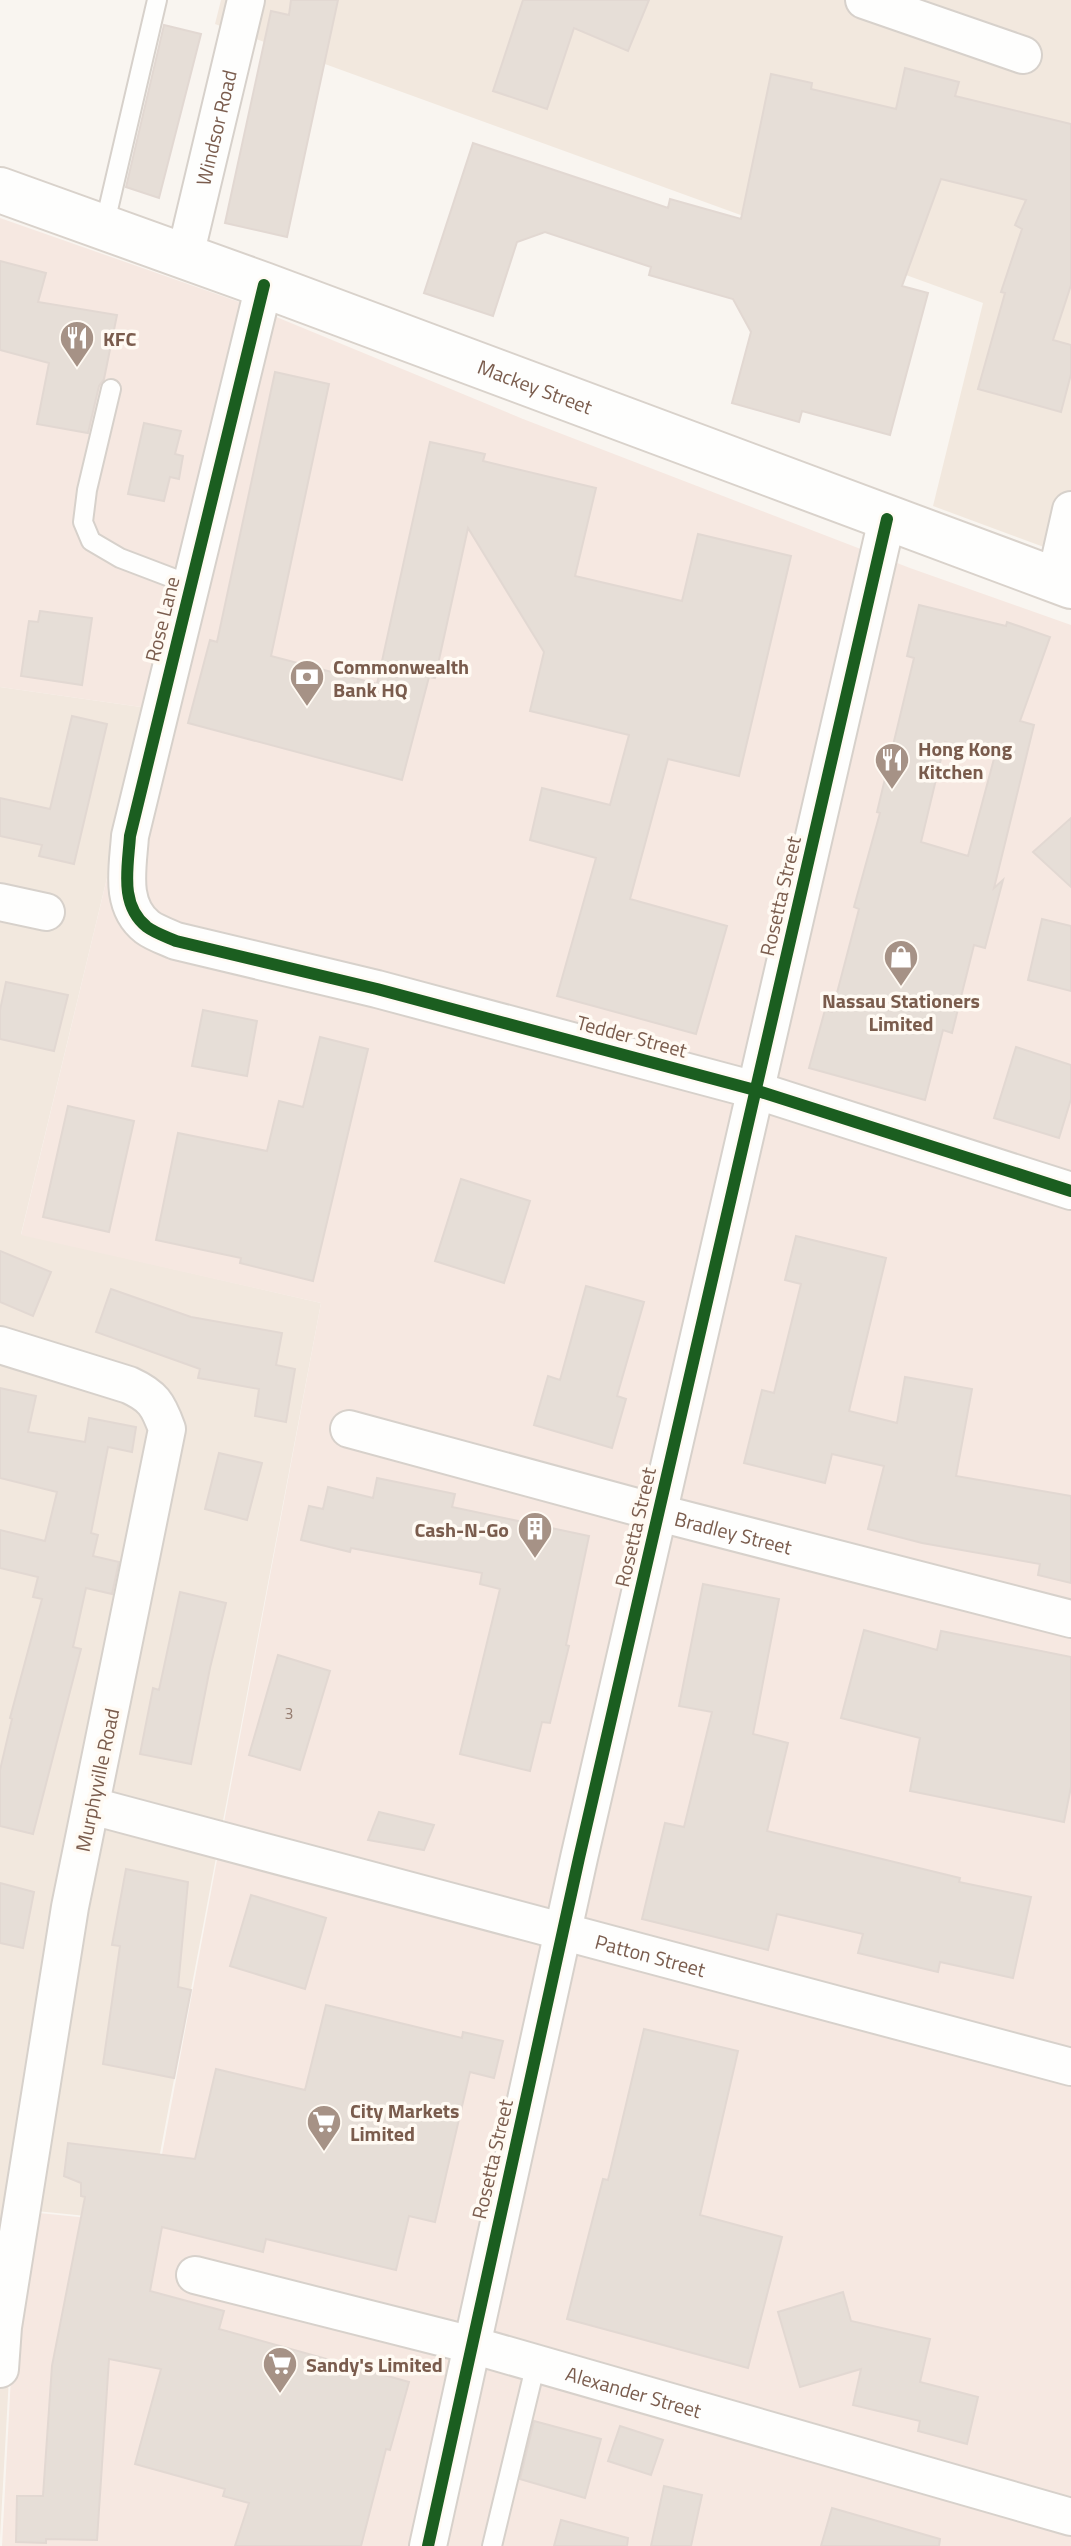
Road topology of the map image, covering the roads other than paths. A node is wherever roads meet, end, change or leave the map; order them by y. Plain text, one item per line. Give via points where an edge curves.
1 (157, 0) edge
2 (246, 0) edge
3 (864, 0) edge
4 (1023, 55) dead end
5 (0, 190) edge
6 (104, 227) junction
7 (185, 256) junction
8 (264, 285) junction
9 (111, 389) dead end
10 (1071, 510) edge
11 (887, 519) junction
12 (1063, 583) edge
13 (191, 585) junction
14 (0, 902) edge
15 (46, 912) dead end
16 (176, 941) joint
17 (755, 1090) junction
18 (1071, 1191) edge
19 (0, 1345) edge
20 (349, 1429) dead end
21 (659, 1513) junction
22 (1071, 1619) edge
23 (92, 1806) junction
24 (564, 1931) junction
25 (1071, 2067) edge
26 (195, 2275) dead end
27 (1, 2327) edge
28 (472, 2345) junction
29 (536, 2363) junction
30 (0, 2369) edge
31 (1071, 2517) edge
32 (428, 2546) edge
33 (492, 2546) edge

1 - 6 lane
2 - 7 street, Windsor Road
3 - 4 street
5 - 6 main road, Mackey Street
6 - 7 main road, Mackey Street
7 - 8 main road, Mackey Street
8 - 11 main road, Mackey Street
8 - 13 street, Rose Lane
9 - 13 lane via 83,522 91,541 120,558
10 - 12 street
11 - 12 main road, Mackey Street
11 - 17 street, Rosetta Street
13 - 16 street, Rose Lane via 130,836 126,892 148,928
14 - 15 street
16 - 17 street, Tedder Street
17 - 18 street, Tedder Street
17 - 21 street, Rosetta Street
19 - 23 street, Murphyville Road via 147,1393 160,1407 167,1429
20 - 21 street, Bradley Street
21 - 22 street, Bradley Street
21 - 24 street, Rosetta Street
23 - 24 street, Patton Street
23 - 27 street, Murphyville Road via 70,1907
24 - 25 street, Patton Street
24 - 28 street, Rosetta Street
26 - 28 street, Alexander Street
27 - 30 street, Murphyville Road
28 - 29 street, Alexander Street
28 - 32 street, Rosetta Street
29 - 31 street, Alexander Street
29 - 33 lane

